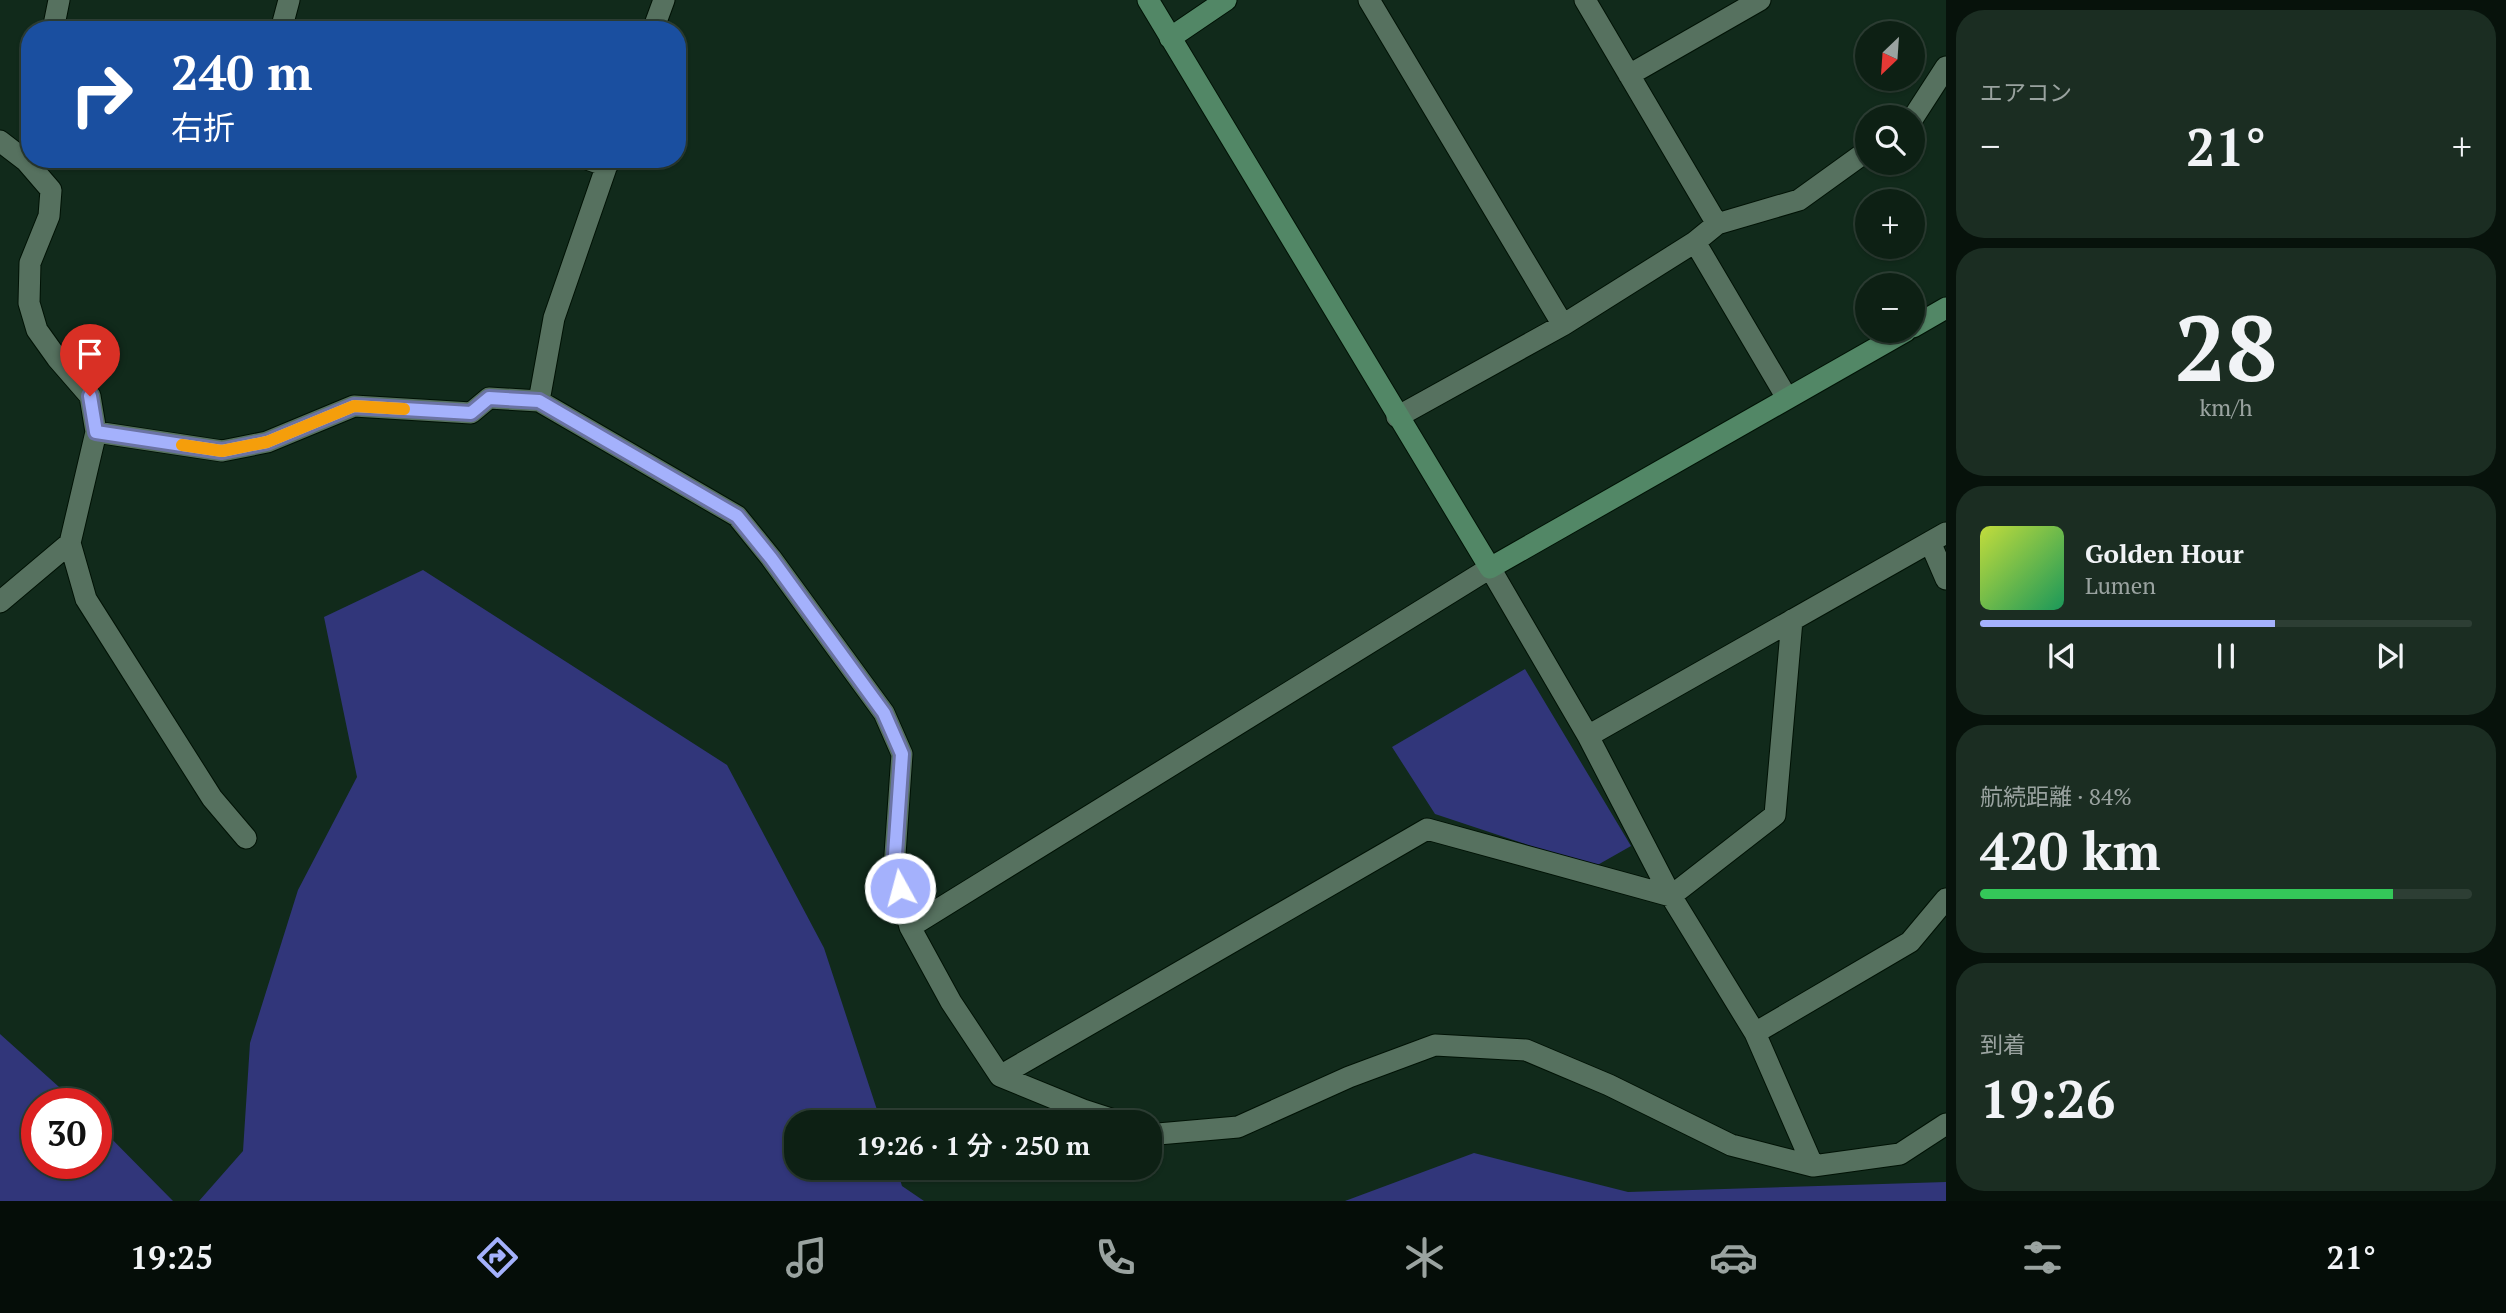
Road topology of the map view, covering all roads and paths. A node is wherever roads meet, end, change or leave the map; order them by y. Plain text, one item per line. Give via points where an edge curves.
1 (59, 0) edge
2 (289, 0) edge
3 (664, 0) edge
4 (1147, 0) edge
5 (1226, 0) edge
6 (1369, 0) edge
7 (1586, 0) edge
8 (1760, 0) edge
9 (55, 21) edge
10 (283, 21) edge
11 (656, 21) edge
12 (1170, 38) junction
13 (1946, 67) edge
14 (1629, 75) junction
15 (1921, 105) edge
16 (0, 141) edge
17 (21, 149) edge
18 (1855, 160) edge
19 (38, 168) edge
20 (599, 168) edge
21 (1717, 224) junction
22 (1695, 242) junction
23 (1946, 308) edge
24 (1925, 320) edge
25 (1563, 325) junction
26 (1885, 343) edge
27 (1787, 398) junction
28 (539, 401) junction
29 (1397, 417) junction
30 (96, 432) junction
31 (1938, 538) edge
32 (70, 543) junction
33 (1490, 568) junction
34 (1946, 579) edge
35 (0, 601) edge
36 (1792, 620) junction
37 (1588, 736) junction
38 (246, 838) dead end
39 (1671, 896) junction
40 (1946, 899) edge
41 (910, 927) junction
42 (1755, 1032) junction
43 (1000, 1076) junction
44 (1083, 1110) edge
45 (1946, 1124) edge
46 (1162, 1134) edge
47 (1812, 1166) junction

1 - 9 street
2 - 10 street
3 - 11 street
4 - 12 street
5 - 12 street
6 - 25 street
7 - 14 street
8 - 14 street
12 - 29 street
13 - 15 street
14 - 21 street
16 - 17 street
18 - 21 street via 1799,200
19 - 30 street via 51,190 49,216 30,263 29,303 37,330 90,396
20 - 28 street via 554,318
21 - 22 street
22 - 25 street
22 - 27 street
23 - 24 street
25 - 29 street
26 - 27 street
27 - 33 street
28 - 30 street via 489,398 471,413 354,406 267,442 222,451
28 - 41 street via 737,516 884,713 902,754 894,869
29 - 33 street
30 - 32 street
31 - 34 street
31 - 36 street
32 - 35 street
32 - 38 street via 86,599 212,797
33 - 37 street
33 - 41 street
36 - 37 street
36 - 39 street via 1775,815
37 - 39 street
39 - 42 street
39 - 43 street via 1427,829
40 - 42 street via 1910,942
41 - 43 street via 951,1002
42 - 47 street
43 - 44 street
45 - 47 street via 1900,1154
46 - 47 street via 1238,1127 1349,1077 1435,1045 1526,1050 1731,1145

